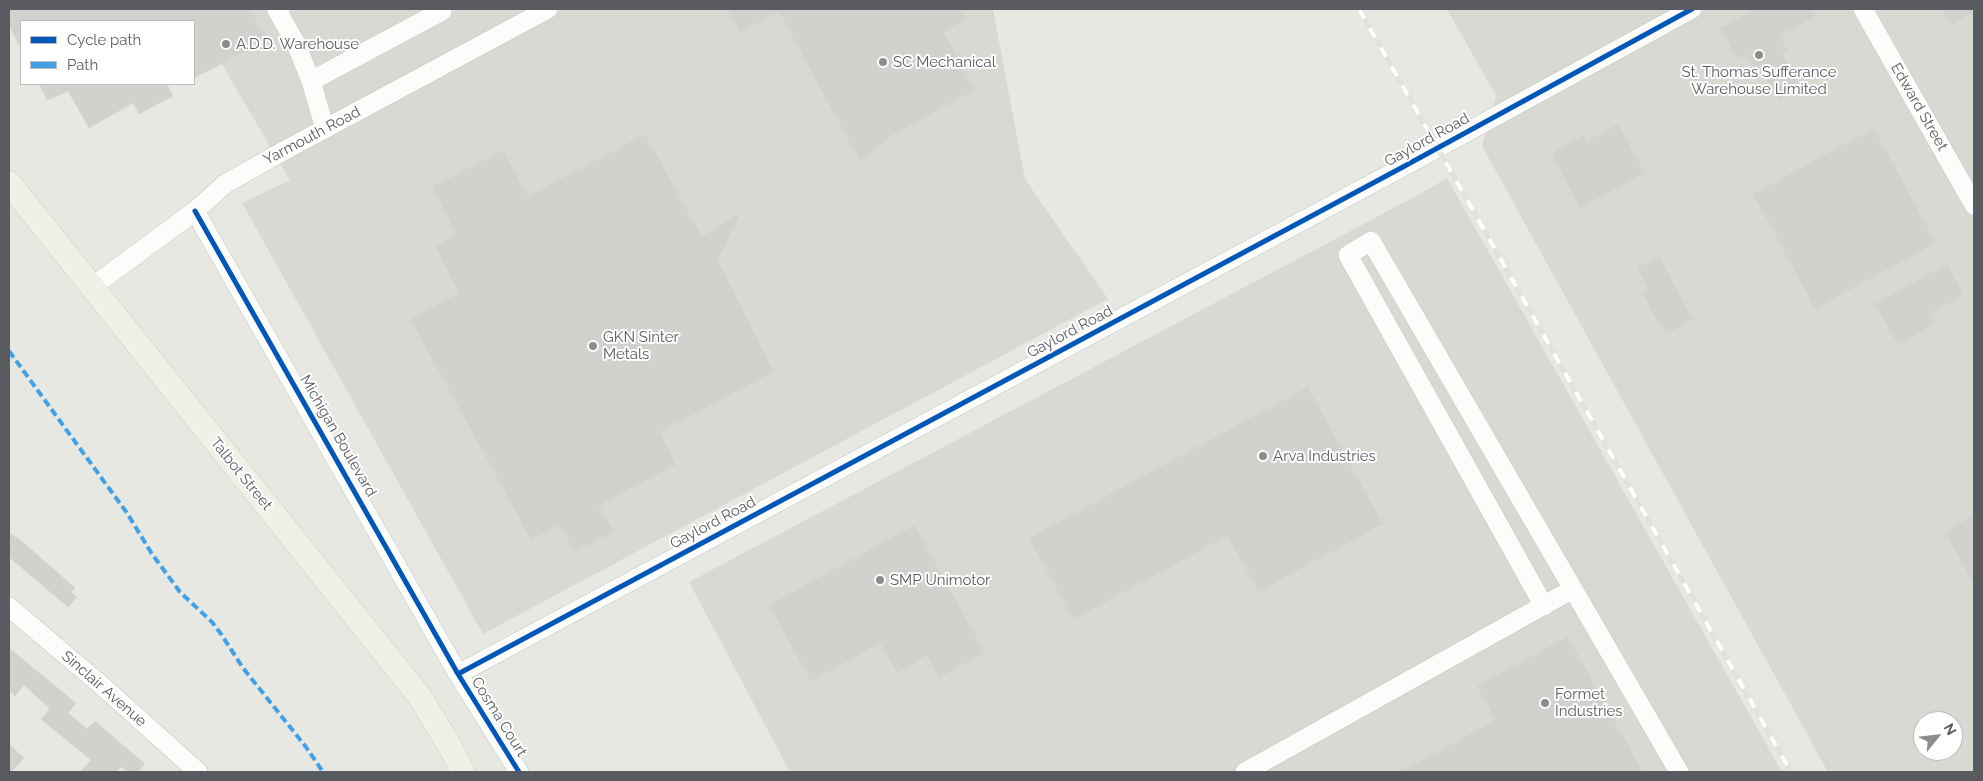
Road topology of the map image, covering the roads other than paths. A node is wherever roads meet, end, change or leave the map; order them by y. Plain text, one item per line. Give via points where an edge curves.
1 (280, 9) edge
2 (441, 9) edge
3 (548, 9) edge
4 (1692, 9) edge
5 (1863, 9) edge
6 (312, 82) junction
7 (326, 129) junction
8 (9, 183) edge
9 (1974, 205) edge
10 (195, 210) junction
11 (92, 287) junction
12 (1573, 589) junction
13 (1544, 606) junction
14 (9, 607) edge
15 (458, 674) junction
16 (198, 772) edge
17 (463, 772) edge
18 (519, 772) edge
19 (1246, 772) edge
20 (1679, 772) edge

1 - 6 street via 277,10
2 - 6 street
3 - 7 street, Yarmouth Road
4 - 15 street, Gaylord Road
5 - 9 street, Edward Street
6 - 7 street
7 - 10 street, Yarmouth Road via 225,184
8 - 11 main road, Talbot Street
10 - 11 street, Yarmouth Road
10 - 15 street, Michigan Boulevard
11 - 17 main road, Talbot Street via 420,697
12 - 13 street
12 - 13 street via 1371,241 1348,255
12 - 20 street
13 - 19 street
14 - 16 street, Sinclair Avenue
15 - 18 street, Cosma Court

